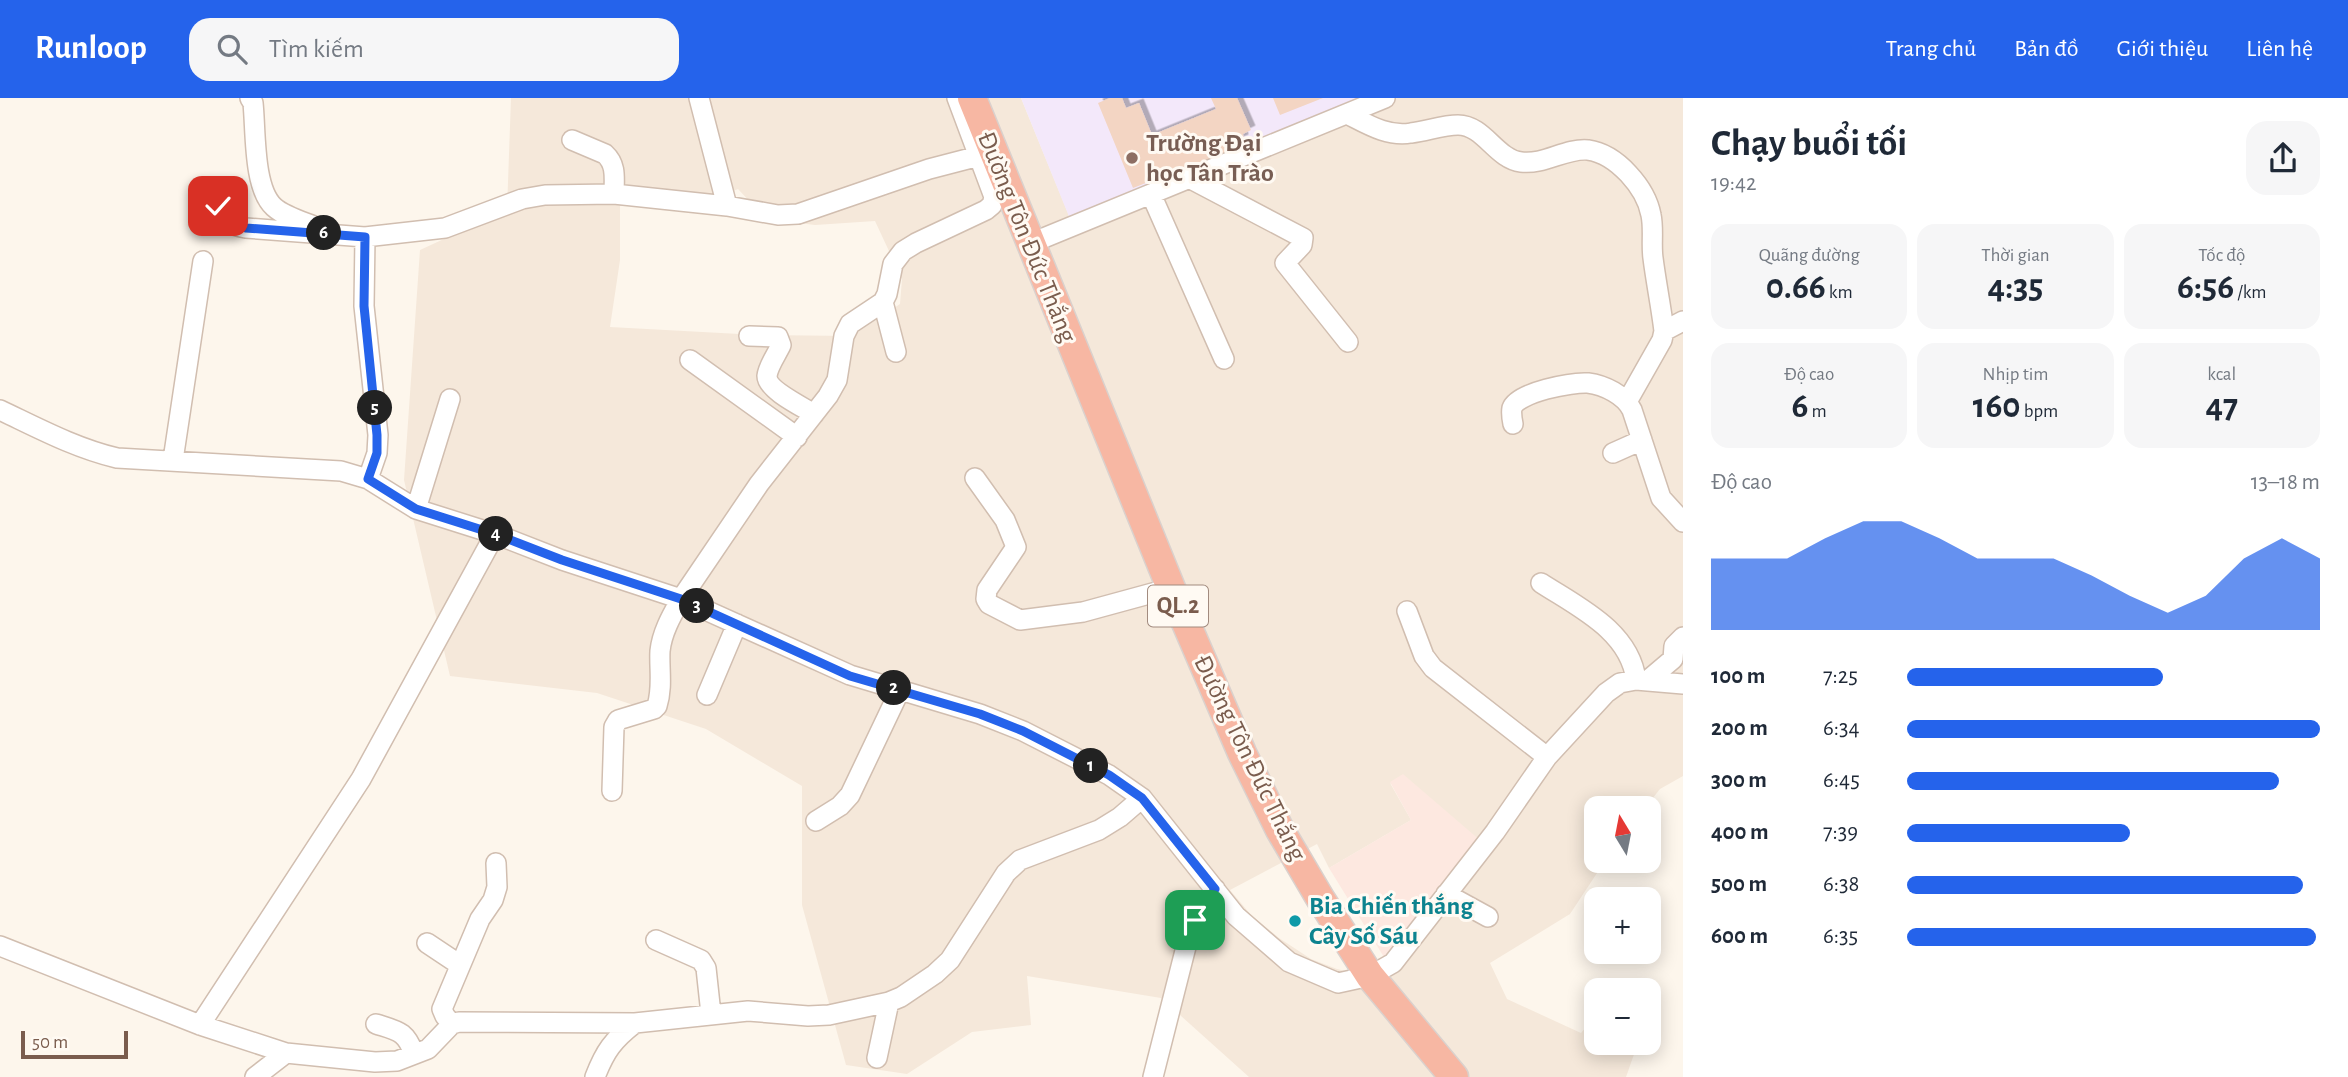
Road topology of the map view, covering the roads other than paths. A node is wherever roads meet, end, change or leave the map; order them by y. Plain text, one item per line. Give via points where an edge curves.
1 (699, 98) edge
2 (957, 98) edge
3 (972, 98) edge
4 (1385, 98) edge
5 (252, 100) edge
6 (1346, 114) junction
7 (572, 140) dead end
8 (979, 156) junction
9 (1189, 178) junction
10 (614, 194) junction
11 (1150, 194) junction
12 (218, 206) dead end
13 (727, 206) junction
14 (330, 233) junction
15 (365, 237) junction
16 (1029, 244) junction
17 (203, 261) dead end
18 (883, 302) junction
19 (1683, 321) edge
20 (1664, 331) junction
21 (749, 336) dead end
22 (1348, 342) dead end
23 (896, 352) dead end
24 (1224, 359) dead end
25 (690, 360) dead end
26 (450, 399) dead end
27 (1628, 400) junction
28 (0, 410) edge
29 (814, 414) junction
30 (1513, 424) dead end
31 (797, 437) junction
32 (1642, 440) junction
33 (1613, 453) dead end
34 (173, 460) junction
35 (975, 478) dead end
36 (368, 479) junction
37 (416, 509) junction
38 (1683, 522) edge
39 (495, 534) junction
40 (1541, 583) dead end
41 (1171, 588) junction
42 (681, 599) junction
43 (1407, 611) dead end
44 (737, 624) junction
45 (1683, 637) edge
46 (1642, 680) junction
47 (1683, 684) edge
48 (900, 690) junction
49 (707, 695) dead end
50 (1547, 757) junction
51 (612, 791) dead end
52 (1142, 798) junction
53 (816, 821) dead end
54 (496, 863) dead end
55 (1215, 889) junction
56 (1446, 894) junction
57 (1488, 917) dead end
58 (656, 940) dead end
59 (427, 943) dead end
60 (0, 946) edge
61 (460, 965) junction
62 (1370, 976) junction
63 (889, 1002) junction
64 (711, 1014) junction
65 (635, 1023) junction
66 (376, 1024) dead end
67 (453, 1024) junction
68 (200, 1025) junction
69 (286, 1053) junction
70 (414, 1054) junction
71 (877, 1058) dead end
72 (1452, 1076) edge
73 (255, 1077) edge
74 (595, 1077) edge
75 (1153, 1077) edge

1 - 13 street
2 - 8 street
3 - 16 highway, Đường Tôn Đức Thắng / QL.2
4 - 6 street
5 - 14 street via 260,181 266,197 276,209
6 - 9 street
6 - 20 street via 1395,134 1466,126 1520,162 1539,162 1570,151 1605,154 1638,183 1651,215
7 - 10 street via 610,158 615,169
8 - 13 street via 799,214
8 - 18 street via 992,205 903,251 893,264
9 - 11 street
9 - 22 street via 1303,238 1284,263
10 - 13 street
10 - 15 street via 534,197 445,228
11 - 16 street
11 - 24 street
12 - 14 street via 229,225
14 - 15 street
15 - 36 street via 364,306 377,435 377,453
16 - 41 highway, Đường Tôn Đức Thắng / QL.2
17 - 34 street
18 - 23 street
18 - 29 street via 850,324 837,380
19 - 20 street
20 - 27 street
21 - 29 street via 778,337 781,345 768,373 769,384
25 - 31 street
26 - 37 street
27 - 30 street via 1598,385 1576,383 1522,398 1512,408
27 - 32 street
28 - 34 street via 90,451 117,458
29 - 31 street
31 - 42 street via 759,484
32 - 33 street
32 - 38 street via 1661,498
34 - 36 street via 341,471
35 - 41 street via 1006,520 1016,547 987,590 989,604 1020,620 1083,612
36 - 37 street
37 - 39 street
39 - 42 street
39 - 68 street via 361,779
40 - 46 street via 1604,625 1625,647
41 - 62 highway, Đường Tôn Đức Thắng / QL.2 via 1280,830
42 - 44 street
42 - 51 street via 661,641 657,706 618,720 614,727
43 - 50 street via 1433,668
44 - 48 street via 850,676
44 - 49 street
45 - 46 street via 1674,646 1673,659
46 - 47 street
46 - 50 street via 1620,683 1606,693
48 - 52 street via 1023,731 1109,775
48 - 53 street via 850,795
50 - 56 street
52 - 55 street
52 - 63 street via 1099,830 1020,860 1006,873 950,960
54 - 61 street via 497,887
55 - 62 street via 1252,932 1289,962 1338,983
55 - 75 street via 1190,931
56 - 57 street
56 - 62 street via 1393,963
58 - 64 street via 701,960
59 - 61 street
60 - 68 street
61 - 67 street via 442,1009
62 - 72 highway, Đường Tôn Đức Thắng / QL.2
63 - 64 street via 818,1015
63 - 71 street
64 - 65 street
65 - 67 street
65 - 74 street via 615,1039
66 - 70 street via 403,1034
67 - 70 street via 428,1049
68 - 69 street
69 - 70 street via 375,1062
69 - 73 street

